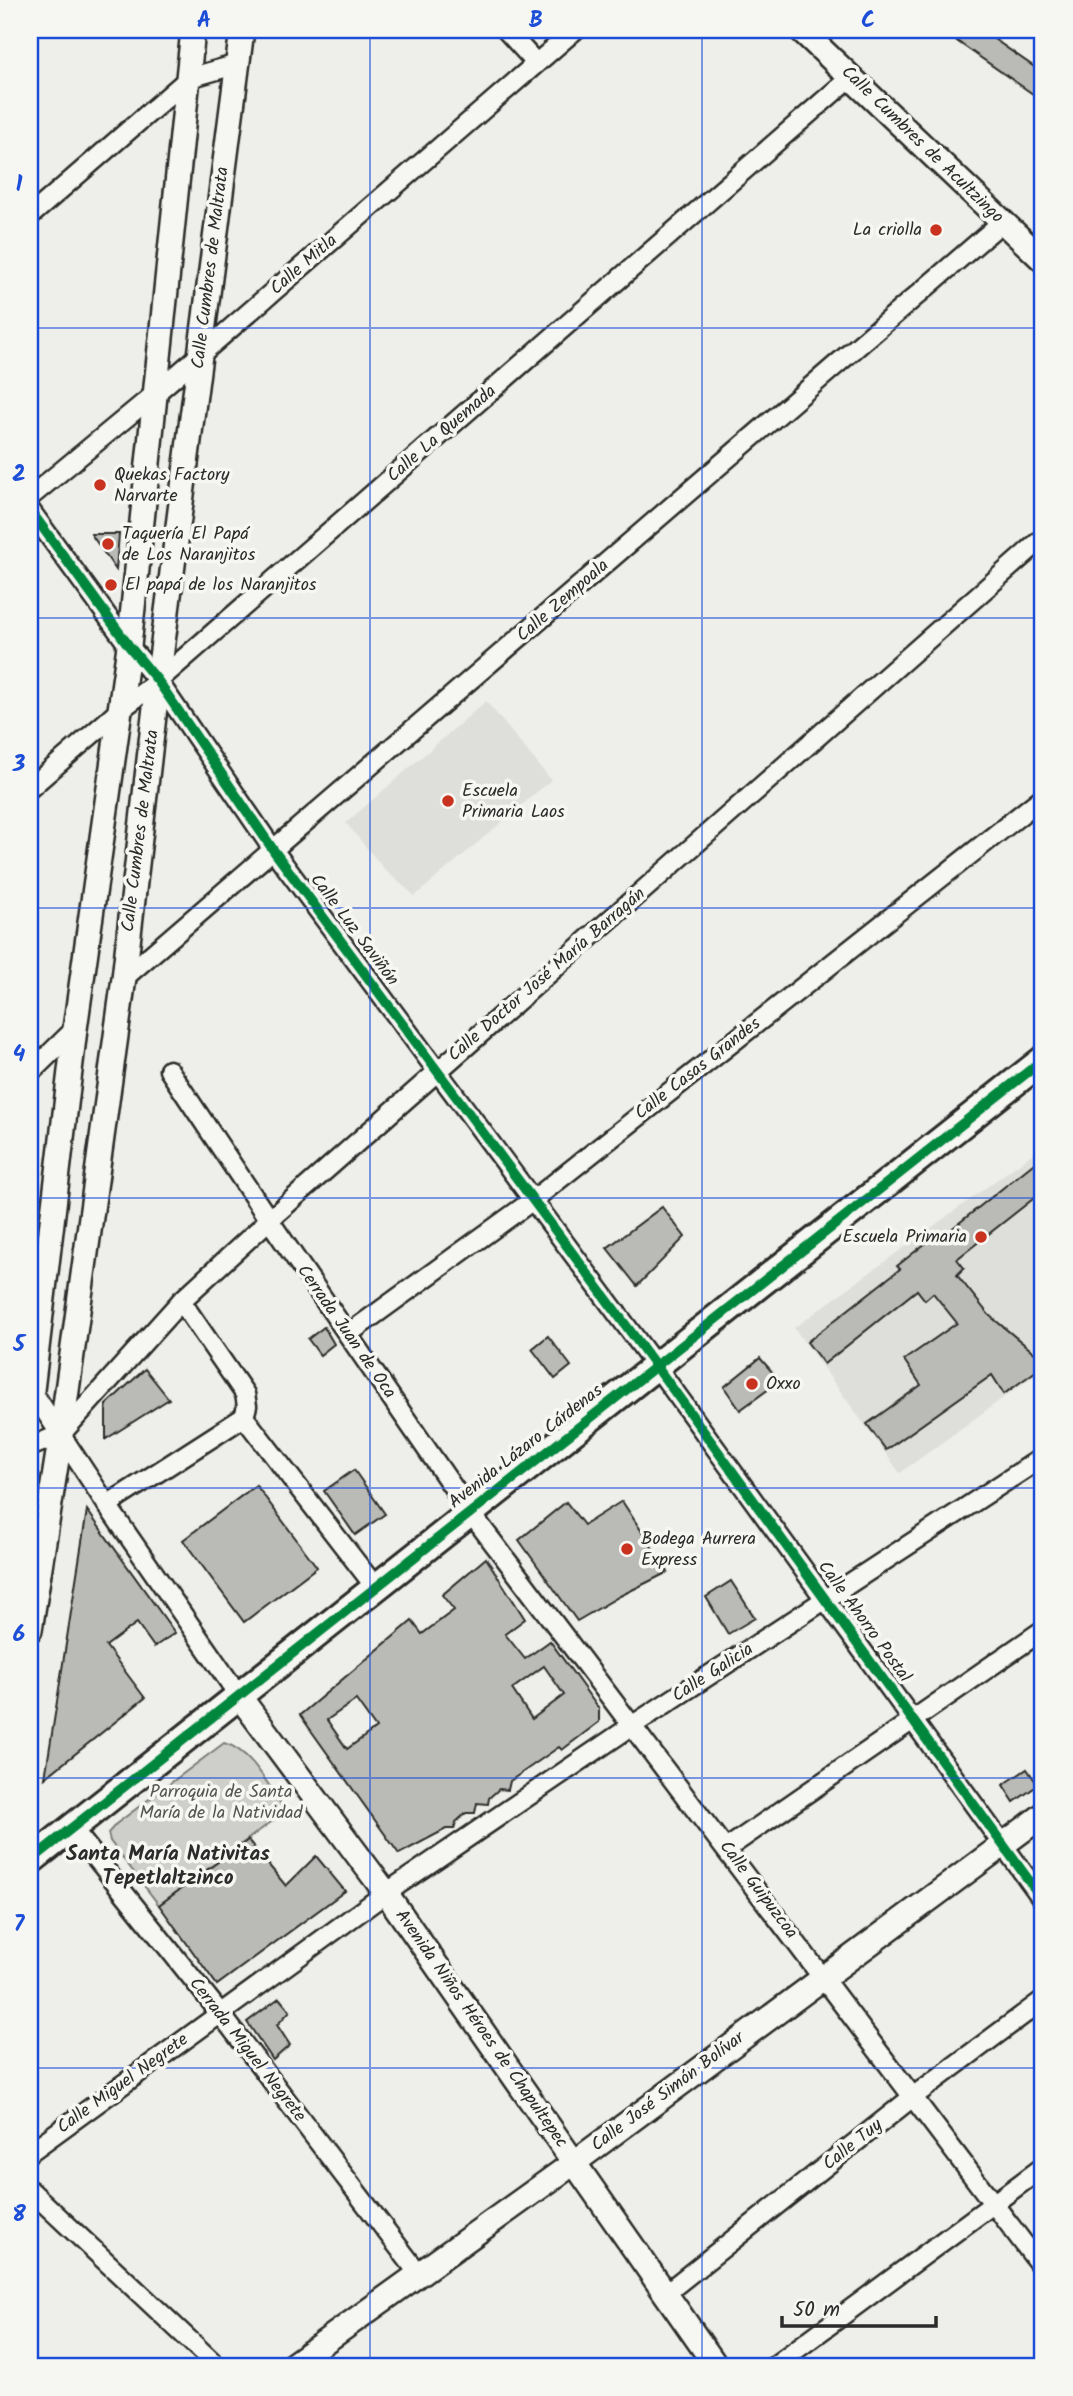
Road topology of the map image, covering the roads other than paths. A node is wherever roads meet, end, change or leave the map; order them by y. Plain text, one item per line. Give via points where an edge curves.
1 (193, 30) edge
2 (242, 30) edge
3 (506, 30) edge
4 (575, 30) edge
5 (801, 30) edge
6 (537, 63) junction
7 (238, 64) junction
8 (851, 77) junction
9 (189, 78) junction
10 (30, 216) edge
11 (1002, 222) junction
12 (1043, 260) edge
13 (200, 355) junction
14 (156, 393) junction
15 (30, 497) edge
16 (30, 510) edge
17 (1043, 538) edge
18 (129, 646) junction
19 (158, 681) junction
20 (120, 710) junction
21 (30, 788) edge
22 (1043, 797) edge
23 (274, 851) junction
24 (124, 978) junction
25 (75, 1029) junction
26 (1043, 1060) edge
27 (169, 1070) dead end
28 (438, 1072) junction
29 (30, 1073) edge
30 (533, 1200) junction
31 (269, 1220) junction
32 (181, 1301) junction
33 (348, 1334) junction
34 (656, 1366) junction
35 (31, 1396) edge
36 (244, 1417) junction
37 (61, 1434) junction
38 (30, 1447) edge
39 (1043, 1457) edge
40 (107, 1505) junction
41 (470, 1512) junction
42 (376, 1588) junction
43 (825, 1601) junction
44 (30, 1630) edge
45 (1043, 1630) edge
46 (239, 1696) junction
47 (914, 1719) junction
48 (633, 1724) junction
49 (1043, 1815) edge
50 (72, 1828) junction
51 (1003, 1844) junction
52 (726, 1849) junction
53 (30, 1861) edge
54 (386, 1893) junction
55 (1043, 1900) edge
56 (823, 1976) junction
57 (1043, 2000) edge
58 (220, 2013) junction
59 (914, 2096) junction
60 (30, 2152) edge
61 (575, 2162) junction
62 (1043, 2168) edge
63 (30, 2190) edge
64 (994, 2203) junction
65 (1043, 2269) edge
66 (419, 2274) junction
67 (666, 2293) junction
68 (217, 2366) edge
69 (291, 2366) edge
70 (716, 2366) edge
71 (774, 2366) edge

1 - 9 main road, Calle Cumbres de Maltrata
2 - 7 main road, Calle Cumbres de Maltrata
3 - 6 street
4 - 6 street, Calle Mitla
5 - 8 main road, Calle Cumbres de Acultzingo
6 - 13 street, Calle Mitla
7 - 9 street
7 - 13 main road, Calle Cumbres de Maltrata
8 - 11 main road, Calle Cumbres de Acultzingo
8 - 19 street, Calle La Quemada
9 - 10 street
9 - 14 main road, Calle Cumbres de Maltrata
11 - 12 main road, Calle Cumbres de Acultzingo
11 - 23 street, Calle Zempoala
13 - 14 street, Calle Mitla
13 - 19 main road, Calle Cumbres de Maltrata
14 - 15 street, Calle Mitla
14 - 18 main road, Calle Cumbres de Maltrata
16 - 18 street, Calle Luz Saviñón
17 - 28 street, Calle Doctor José María Barragán
18 - 19 street, Calle Luz Saviñón
18 - 20 main road, Calle Cumbres de Maltrata
19 - 20 street, Calle La Quemada
19 - 23 street, Calle Luz Saviñón
19 - 24 main road, Calle Cumbres de Maltrata
20 - 21 street, Calle La Quemada
20 - 25 main road, Calle Cumbres de Maltrata
22 - 30 street, Calle Casas Grandes
23 - 24 street, Calle Zempoala
23 - 28 street, Calle Luz Saviñón
24 - 37 main road, Calle Cumbres de Maltrata
25 - 29 street
25 - 35 main road, Calle Cumbres de Maltrata
26 - 34 main road, Avenida Lázaro Cárdenas
27 - 31 street, Cerrada Juan de Oca
28 - 30 street, Calle Luz Saviñón
28 - 31 street, Calle Doctor José María Barragán
30 - 33 street, Calle Casas Grandes
30 - 34 street, Calle Luz Saviñón
31 - 32 street, Calle Doctor José María Barragán
31 - 33 street, Cerrada Juan de Oca
32 - 36 street via 245,1394
32 - 37 street, Calle Doctor José María Barragán
33 - 41 street, Cerrada Juan de Oca
34 - 41 main road, Avenida Lázaro Cárdenas
34 - 43 street, Calle Ahorro Postal
35 - 37 street
36 - 40 street
36 - 42 street
37 - 38 street, Calle Doctor José María Barragán
37 - 40 street
37 - 44 main road, Calle Cumbres de Maltrata
39 - 43 street, Calle Galicia
40 - 46 street
41 - 42 main road, Avenida Lázaro Cárdenas
41 - 48 street, Calle Guipuzcoa
42 - 46 main road, Avenida Lázaro Cárdenas
43 - 47 street, Calle Ahorro Postal
43 - 48 street, Calle Galicia
45 - 47 street
46 - 50 main road, Avenida Lázaro Cárdenas
46 - 54 main road, Avenida Niños Héroes de Chapultepec
47 - 51 street, Calle Ahorro Postal
47 - 52 street
48 - 52 street, Calle Guipuzcoa
48 - 54 street, Calle Galicia
49 - 51 main road, Calle José Simón Bolívar
50 - 53 main road, Avenida Lázaro Cárdenas
50 - 58 street, Cerrada Miguel Negrete
51 - 55 street, Calle Ahorro Postal
51 - 56 main road, Calle José Simón Bolívar
52 - 56 street, Calle Guipuzcoa
54 - 58 street, Calle Miguel Negrete
54 - 61 main road, Avenida Niños Héroes de Chapultepec
56 - 59 street, Calle Guipuzcoa
56 - 61 main road, Calle José Simón Bolívar
57 - 59 street, Calle Tuy
58 - 60 street, Calle Miguel Negrete
58 - 66 street, Cerrada Miguel Negrete
59 - 64 street, Calle Guipuzcoa
59 - 67 street, Calle Tuy
61 - 66 main road, Calle José Simón Bolívar
61 - 67 main road, Avenida Niños Héroes de Chapultepec
62 - 64 street
63 - 68 street
64 - 65 street, Calle Guipuzcoa
64 - 71 street
66 - 69 main road, Calle José Simón Bolívar
67 - 70 main road, Avenida Niños Héroes de Chapultepec

